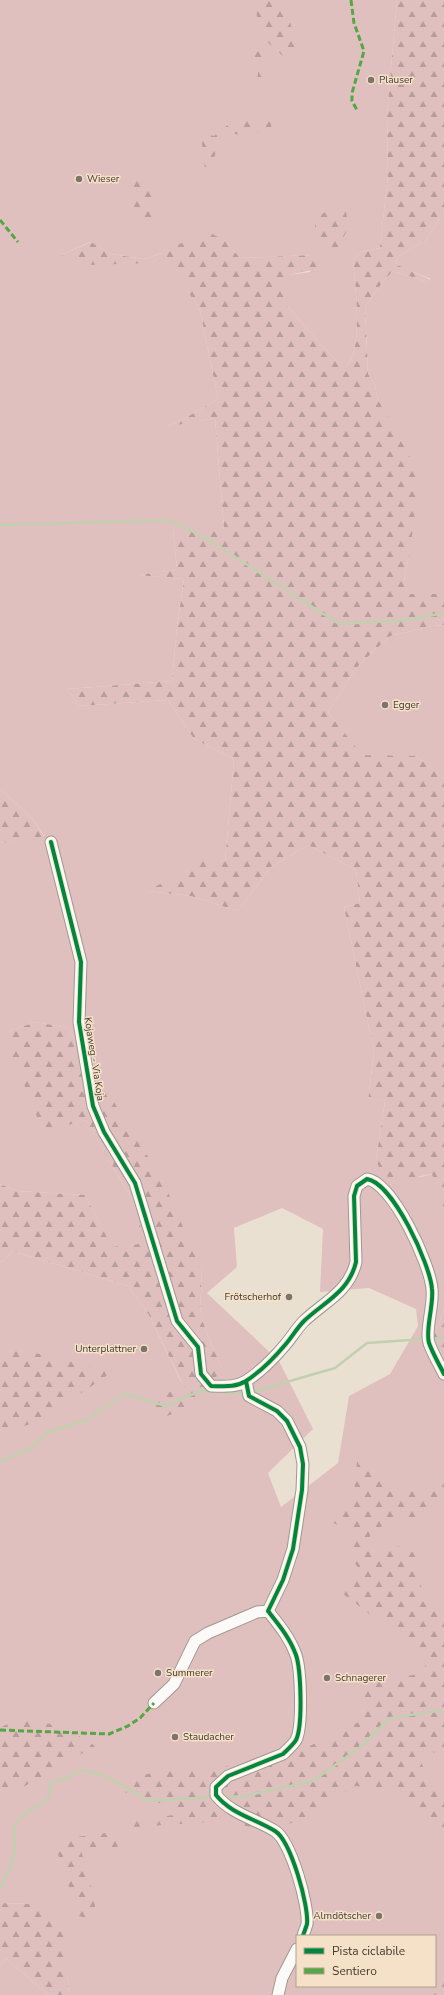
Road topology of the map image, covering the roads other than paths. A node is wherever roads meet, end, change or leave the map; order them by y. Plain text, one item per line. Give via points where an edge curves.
1 (51, 842) dead end
2 (444, 1374) edge
3 (247, 1388) junction
4 (268, 1611) junction
5 (154, 1703) dead end
6 (303, 1935) edge
7 (296, 1951) edge
8 (278, 1995) edge

1 - 3 street, Kojaweg - Via Koja via 81,962 79,1022 93,1106 104,1132 135,1183 178,1321 198,1347 201,1374 211,1386
2 - 3 street via 429,1338 432,1287 421,1249 385,1192 377,1184 367,1180 357,1186 354,1196 356,1262 351,1278 339,1293 303,1322
3 - 4 street via 287,1421 300,1447 303,1464 302,1490 293,1548 283,1580
4 - 5 street via 257,1612 195,1641 174,1684
4 - 6 street via 289,1640 296,1656 300,1707 296,1740 283,1754 228,1776 216,1787 219,1799 276,1832 288,1846 306,1909 307,1924
7 - 8 street via 282,1978

